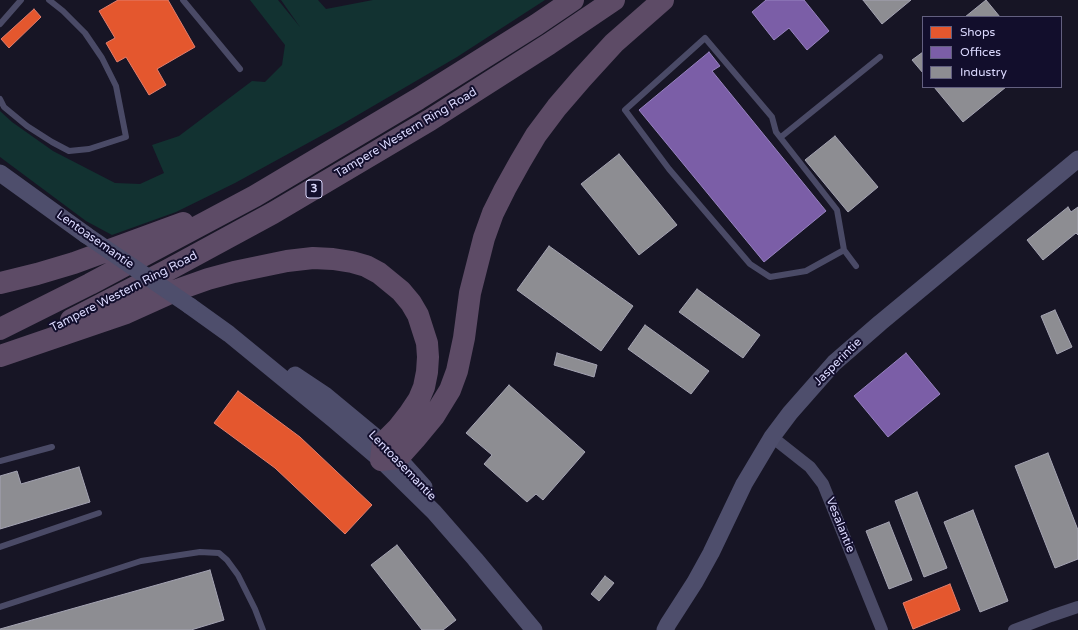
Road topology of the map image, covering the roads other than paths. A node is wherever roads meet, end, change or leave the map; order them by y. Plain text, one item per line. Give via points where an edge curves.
1 (21, 0) edge
2 (48, 0) edge
3 (183, 0) edge
4 (573, 0) edge
5 (614, 0) edge
6 (663, 0) edge
7 (0, 24) edge
8 (880, 57) dead end
9 (240, 69) dead end
10 (0, 99) edge
11 (781, 137) junction
12 (1078, 160) edge
13 (0, 173) edge
14 (255, 196) junction
15 (844, 250) junction
16 (856, 266) dead end
17 (0, 283) edge
18 (0, 329) edge
19 (0, 356) edge
20 (772, 437) junction
21 (52, 446) dead end
22 (387, 454) junction
23 (0, 461) edge
24 (99, 513) dead end
25 (0, 546) edge
26 (0, 607) edge
27 (1078, 608) edge
28 (665, 628) edge
29 (263, 630) edge
30 (534, 630) edge
31 (547, 630) edge
32 (882, 630) edge
33 (1014, 630) edge

1 - 7 lane
2 - 10 lane via 85,33 102,58 116,86 126,137 89,149 69,151 27,126 4,107
3 - 9 lane
4 - 14 highway, Tampere Western Ring Road / 3 via 418,99
5 - 19 highway, Tampere Western Ring Road / 3 via 430,120 273,213
6 - 22 highway via 614,43 557,107 536,135 493,213 484,238 470,293 457,371 450,390 434,416 415,439
8 - 11 lane
11 - 15 lane via 837,210
11 - 15 lane via 776,132 772,117 705,38 625,110 669,169 750,264 770,277 806,271
12 - 20 main road, Jasperintie via 834,363
13 - 22 main road, Lentoasemantie, bridge via 229,334 325,395
14 - 17 highway via 74,263
14 - 18 highway, Tampere Western Ring Road / 3 via 97,281
15 - 16 lane
19 - 22 highway via 126,313 177,290 234,272 313,258 352,262 379,273 402,290 418,315 427,343 424,387 398,428
20 - 28 main road, Jasperintie via 744,484 695,582
20 - 32 street, Vesalantie via 810,467 823,484
21 - 23 lane
22 - 30 main road, Lentoasemantie
22 - 31 main road, Lentoasemantie via 440,505
24 - 25 lane
26 - 29 lane via 141,561 200,552 219,553 238,575
27 - 33 street

